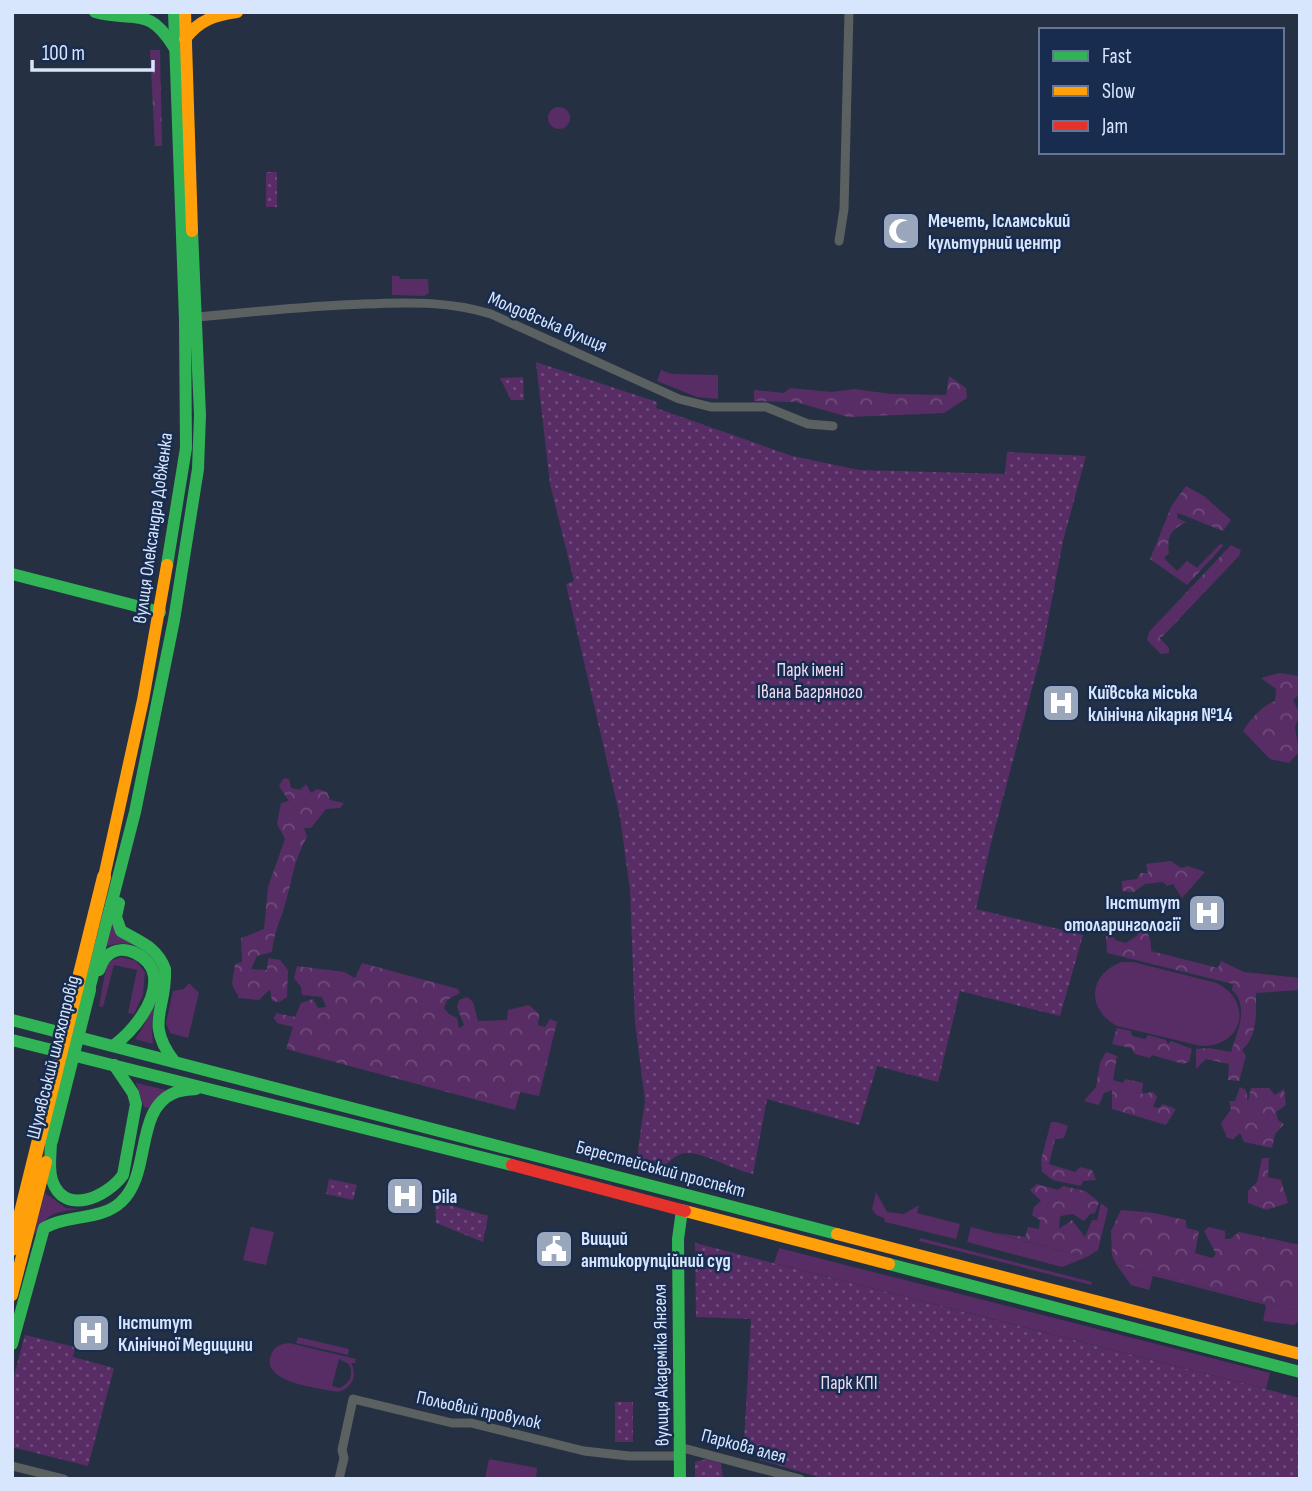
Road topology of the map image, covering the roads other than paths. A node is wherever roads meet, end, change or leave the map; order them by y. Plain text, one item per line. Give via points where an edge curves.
1 (95, 12) edge
2 (174, 12) edge
3 (185, 12) edge
4 (237, 12) edge
5 (849, 12) edge
6 (180, 43) junction
7 (839, 241) dead end
8 (197, 317) junction
9 (833, 426) dead end
10 (12, 573) edge
11 (160, 612) junction
12 (135, 812) junction
13 (111, 877) junction
14 (89, 990) junction
15 (12, 1020) edge
16 (12, 1040) edge
17 (113, 1046) junction
18 (174, 1061) junction
19 (114, 1065) junction
20 (209, 1088) junction
21 (51, 1141) junction
22 (682, 1210) junction
23 (12, 1249) edge
24 (13, 1291) edge
25 (12, 1344) edge
26 (1300, 1354) edge
27 (1300, 1372) edge
28 (680, 1451) junction
29 (12, 1465) edge
30 (64, 1479) edge
31 (339, 1479) edge
32 (680, 1479) edge
33 (800, 1479) edge

1 - 6 main road via 149,16
2 - 6 main road, вулиця Олександра Довженка
3 - 6 main road, вулиця Олександра Довженка
4 - 6 main road via 208,17
5 - 7 street via 844,209
6 - 8 main road, вулиця Олександра Довженка
6 - 11 main road, вулиця Олександра Довженка via 186,426
8 - 9 street, Молдовська вулиця via 344,304 465,306 679,399 711,407 766,407 808,424
8 - 12 main road, вулиця Олександра Довженка via 198,468 174,620
10 - 11 main road
11 - 13 main road, вулиця Олександра Довженка
12 - 13 main road, вулиця Олександра Довженка
12 - 18 main road via 117,924 162,959 166,988 158,1036
13 - 14 main road, Шулявський шляхопровід
13 - 23 main road, Шулявський шляхопровід, bridge
14 - 17 main road via 112,951 131,951 147,960 154,975 134,1027
14 - 21 main road, Шулявський шляхопровід, bridge
15 - 17 main road, Берестейський проспект
16 - 19 main road, Берестейський проспект
17 - 18 main road, Берестейський проспект
18 - 26 main road, Берестейський проспект
19 - 20 main road, Берестейський проспект
19 - 21 main road via 133,1093 136,1116 123,1175 112,1191 101,1197 65,1197 51,1178
20 - 22 main road, Берестейський проспект
20 - 25 main road via 172,1093 155,1107 132,1188 117,1206 44,1228
21 - 24 main road, Шулявський шляхопровід
22 - 27 main road, Берестейський проспект
22 - 28 main road, вулиця Академіка Янгеля via 678,1239
28 - 31 street, Польовий провулок via 629,1456 584,1451 353,1399
28 - 32 main road, вулиця Академіка Янгеля
28 - 33 street, Паркова алея
29 - 30 street

